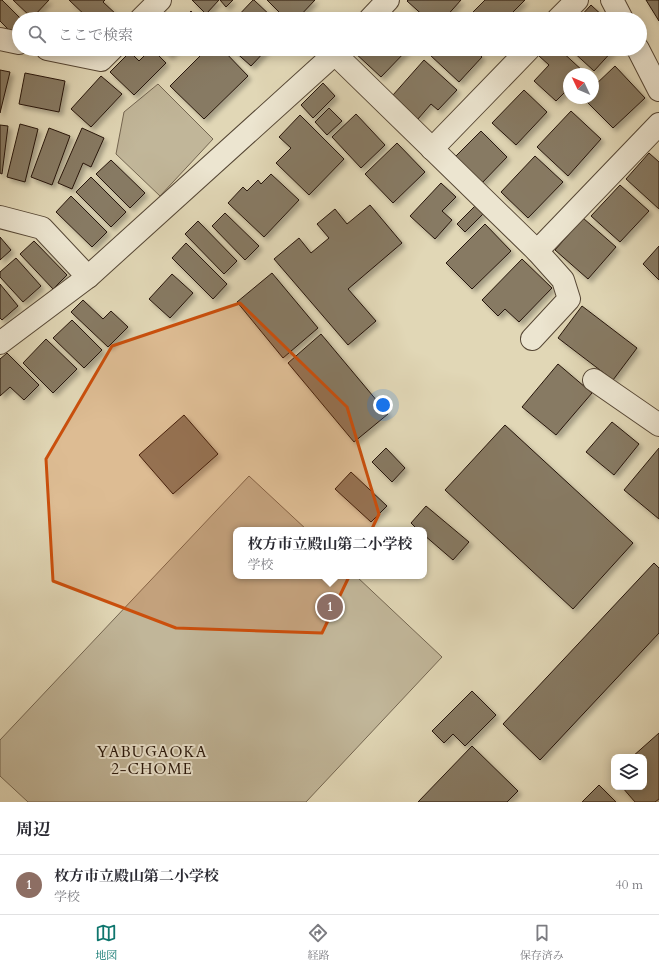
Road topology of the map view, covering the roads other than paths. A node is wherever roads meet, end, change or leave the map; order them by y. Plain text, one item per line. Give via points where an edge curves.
1 (160, 0) edge
2 (388, 0) edge
3 (577, 0) edge
4 (612, 0) edge
5 (148, 12) edge
6 (377, 12) edge
7 (565, 12) edge
8 (618, 12) edge
9 (0, 39) edge
10 (12, 42) edge
11 (81, 56) edge
12 (105, 56) edge
13 (334, 56) edge
14 (342, 56) edge
15 (522, 56) edge
16 (642, 56) edge
17 (659, 90) edge
18 (659, 124) edge
19 (432, 149) junction
20 (0, 217) edge
21 (538, 251) junction
22 (88, 277) junction
23 (532, 339) dead end
24 (0, 343) edge
25 (594, 380) dead end
26 (659, 425) edge

1 - 5 street
2 - 6 street
3 - 7 street
4 - 8 street
9 - 10 street
11 - 12 street via 101,60
13 - 22 street
14 - 19 street
15 - 19 street
16 - 17 street
18 - 21 street
19 - 21 street
20 - 22 street via 42,228
21 - 23 street via 563,280 569,299
22 - 24 street
25 - 26 street

